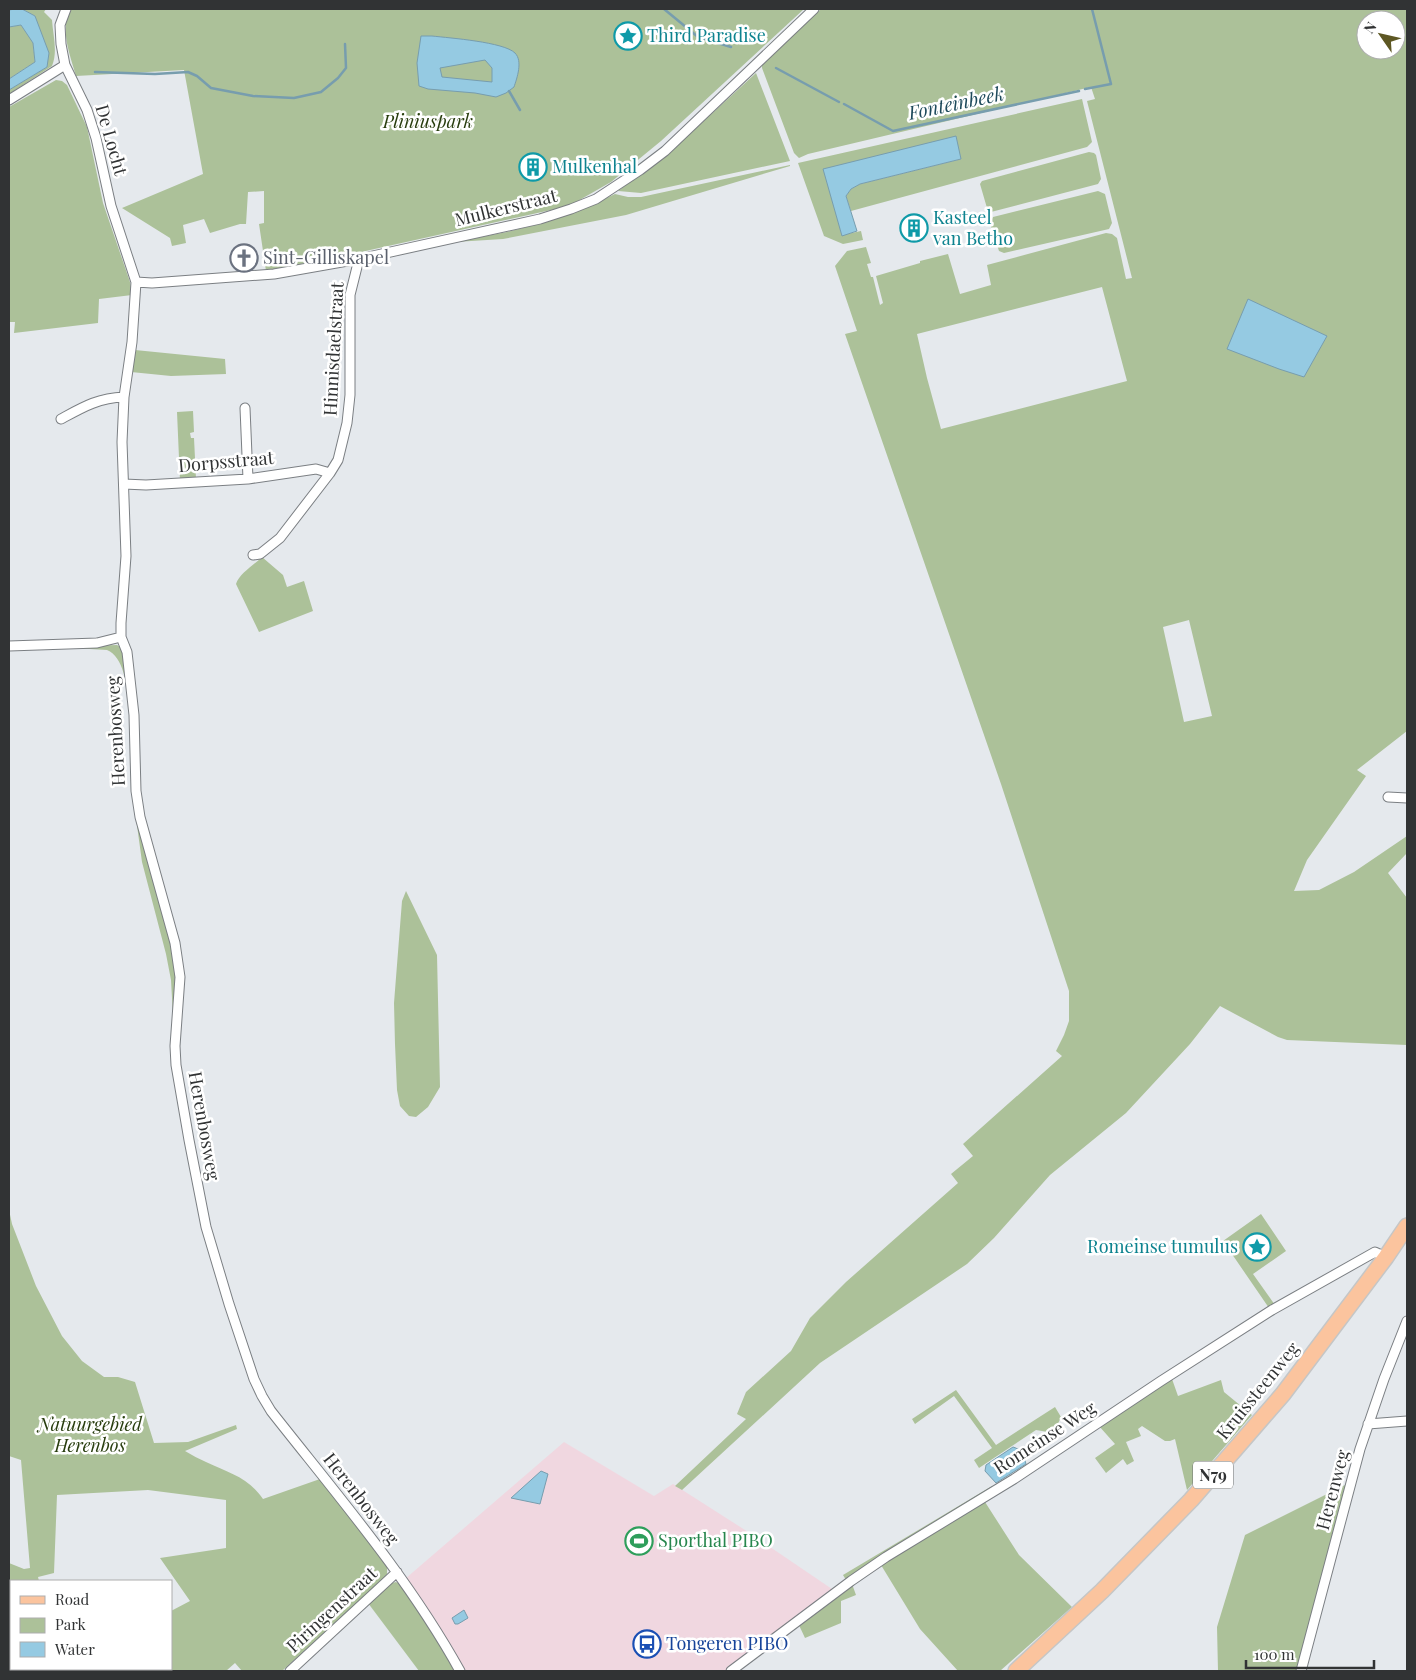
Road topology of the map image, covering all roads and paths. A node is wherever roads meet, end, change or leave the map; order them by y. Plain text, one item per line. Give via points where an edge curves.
1 (66, 9) edge
2 (814, 9) edge
3 (65, 65) junction
4 (9, 100) edge
5 (359, 259) junction
6 (136, 282) junction
7 (124, 397) junction
8 (246, 408) dead end
9 (61, 420) dead end
10 (330, 473) junction
11 (248, 479) junction
12 (124, 484) junction
13 (253, 555) dead end
14 (121, 637) junction
15 (9, 646) edge
16 (1388, 797) dead end
17 (1407, 798) edge
18 (1407, 1226) edge
19 (1386, 1257) junction
20 (1407, 1321) edge
21 (1407, 1421) edge
22 (1368, 1424) junction
23 (397, 1572) junction
24 (290, 1671) edge
25 (460, 1671) edge
26 (731, 1671) edge
27 (1016, 1671) edge
28 (1301, 1671) edge

1 - 3 street, De Locht via 60,25
2 - 5 street, Mulkerstraat via 665,151 596,199 540,219
3 - 4 street
3 - 6 street, De Locht via 87,110 111,206
5 - 6 street, Mulkerstraat via 274,274
5 - 10 street, Hinnisdaelstraat via 350,295 350,395 338,460
6 - 7 street, Herenbosweg
7 - 9 street via 94,402
7 - 12 street, Herenbosweg
8 - 11 street
10 - 11 street, Dorpsstraat via 316,469
10 - 13 street, Hinnisdaelstraat via 280,538 260,554
11 - 12 street, Dorpsstraat
12 - 14 street, Herenbosweg via 126,556
14 - 15 street via 97,643
14 - 23 street, Herenbosweg via 127,652 134,715 136,791 175,943 180,977 175,1046 179,1080 206,1227 228,1304 262,1396
16 - 17 street
18 - 19 main road, Kruissteenweg / N79
19 - 26 street, Romeinse Weg via 1375,1252 1258,1318 1014,1479 886,1557
19 - 27 main road, Kruissteenweg / N79 via 1283,1394 1191,1500
20 - 22 street, Herenweg
21 - 22 street
22 - 28 street, Herenweg
23 - 24 street, Piringenstraat
23 - 25 street, Herenbosweg

